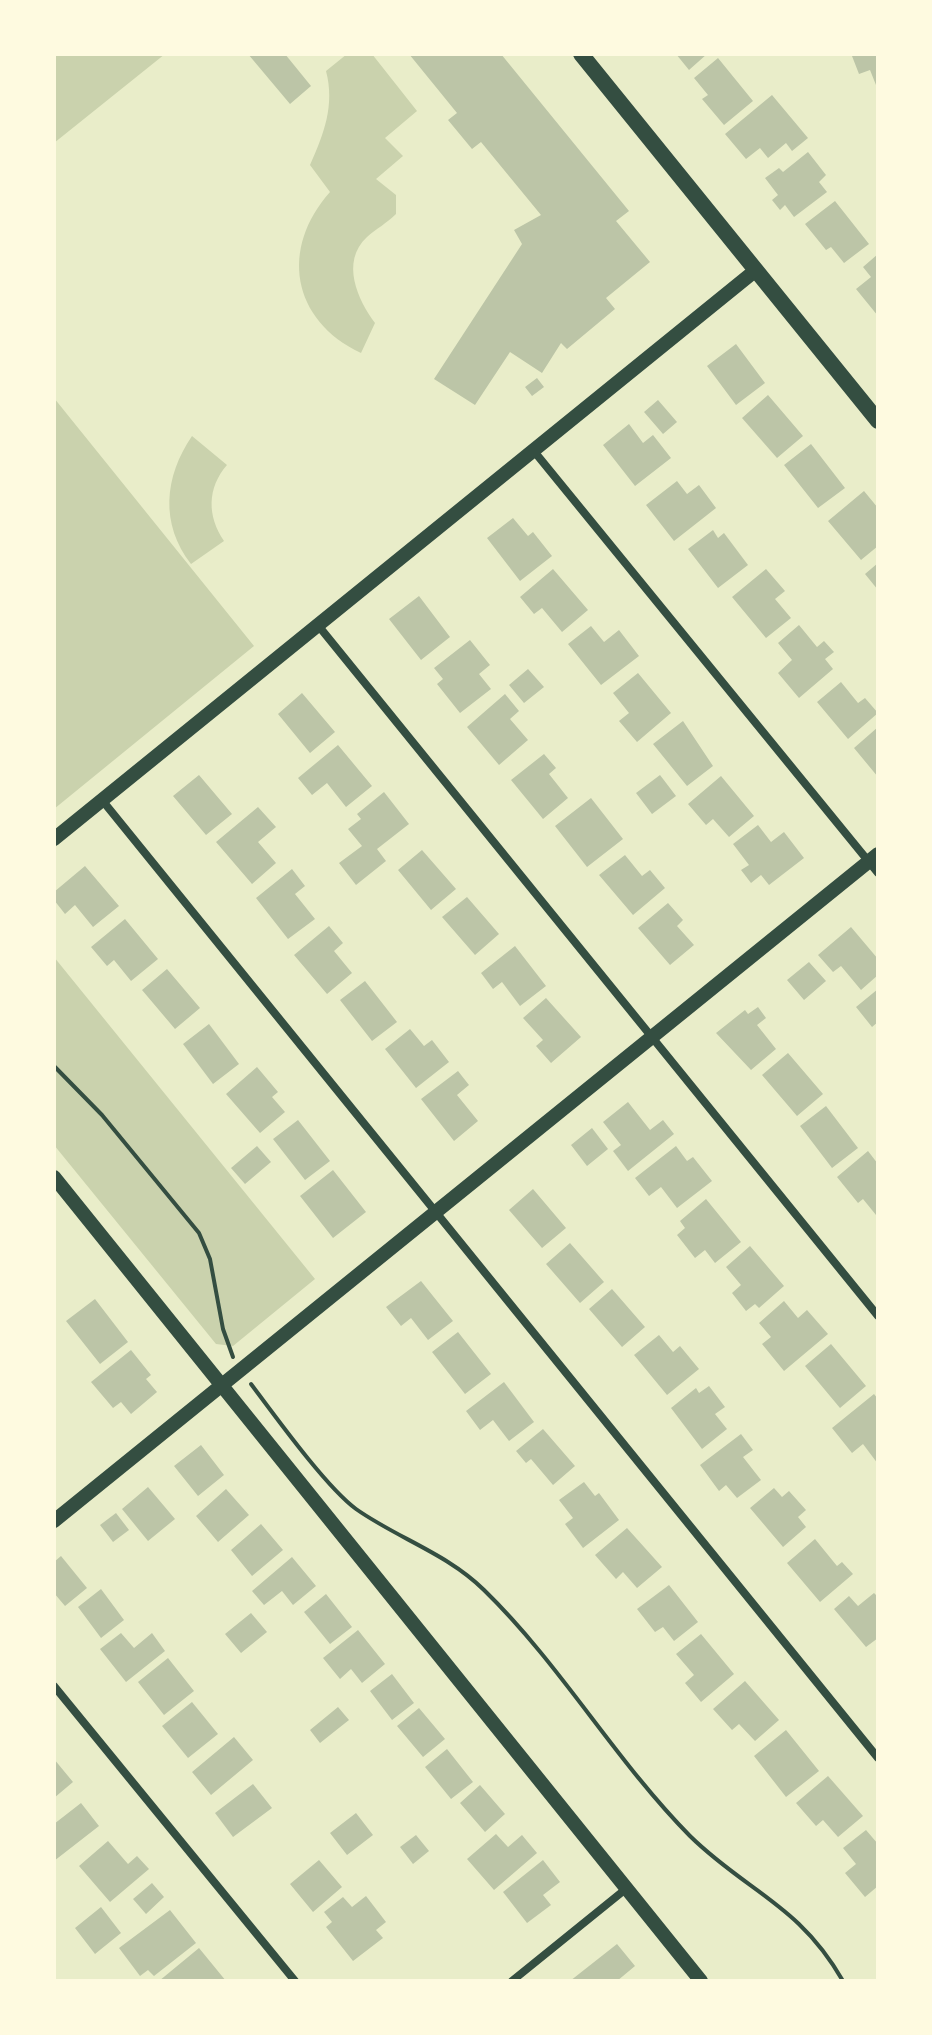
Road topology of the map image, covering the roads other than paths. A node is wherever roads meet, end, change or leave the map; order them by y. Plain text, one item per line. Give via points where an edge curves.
1 (581, 54) edge
2 (756, 270) junction
3 (878, 421) edge
4 (533, 450) junction
5 (317, 624) junction
6 (102, 800) junction
7 (54, 839) edge
8 (875, 863) edge
9 (653, 1038) junction
10 (54, 1177) edge
11 (437, 1213) junction
12 (878, 1316) edge
13 (223, 1386) junction
14 (54, 1521) edge
15 (54, 1686) edge
16 (878, 1758) edge
17 (627, 1888) junction
18 (295, 1981) edge
19 (512, 1981) edge
20 (701, 1981) edge

1 - 2 main road
2 - 3 main road
2 - 4 street
4 - 5 street
4 - 8 street
5 - 6 street
5 - 9 street
6 - 7 street
6 - 11 street
8 - 9 street
9 - 11 street
9 - 12 street
10 - 13 street
11 - 13 street
11 - 16 street
13 - 14 street
13 - 17 street
15 - 18 street
17 - 19 street
17 - 20 street

